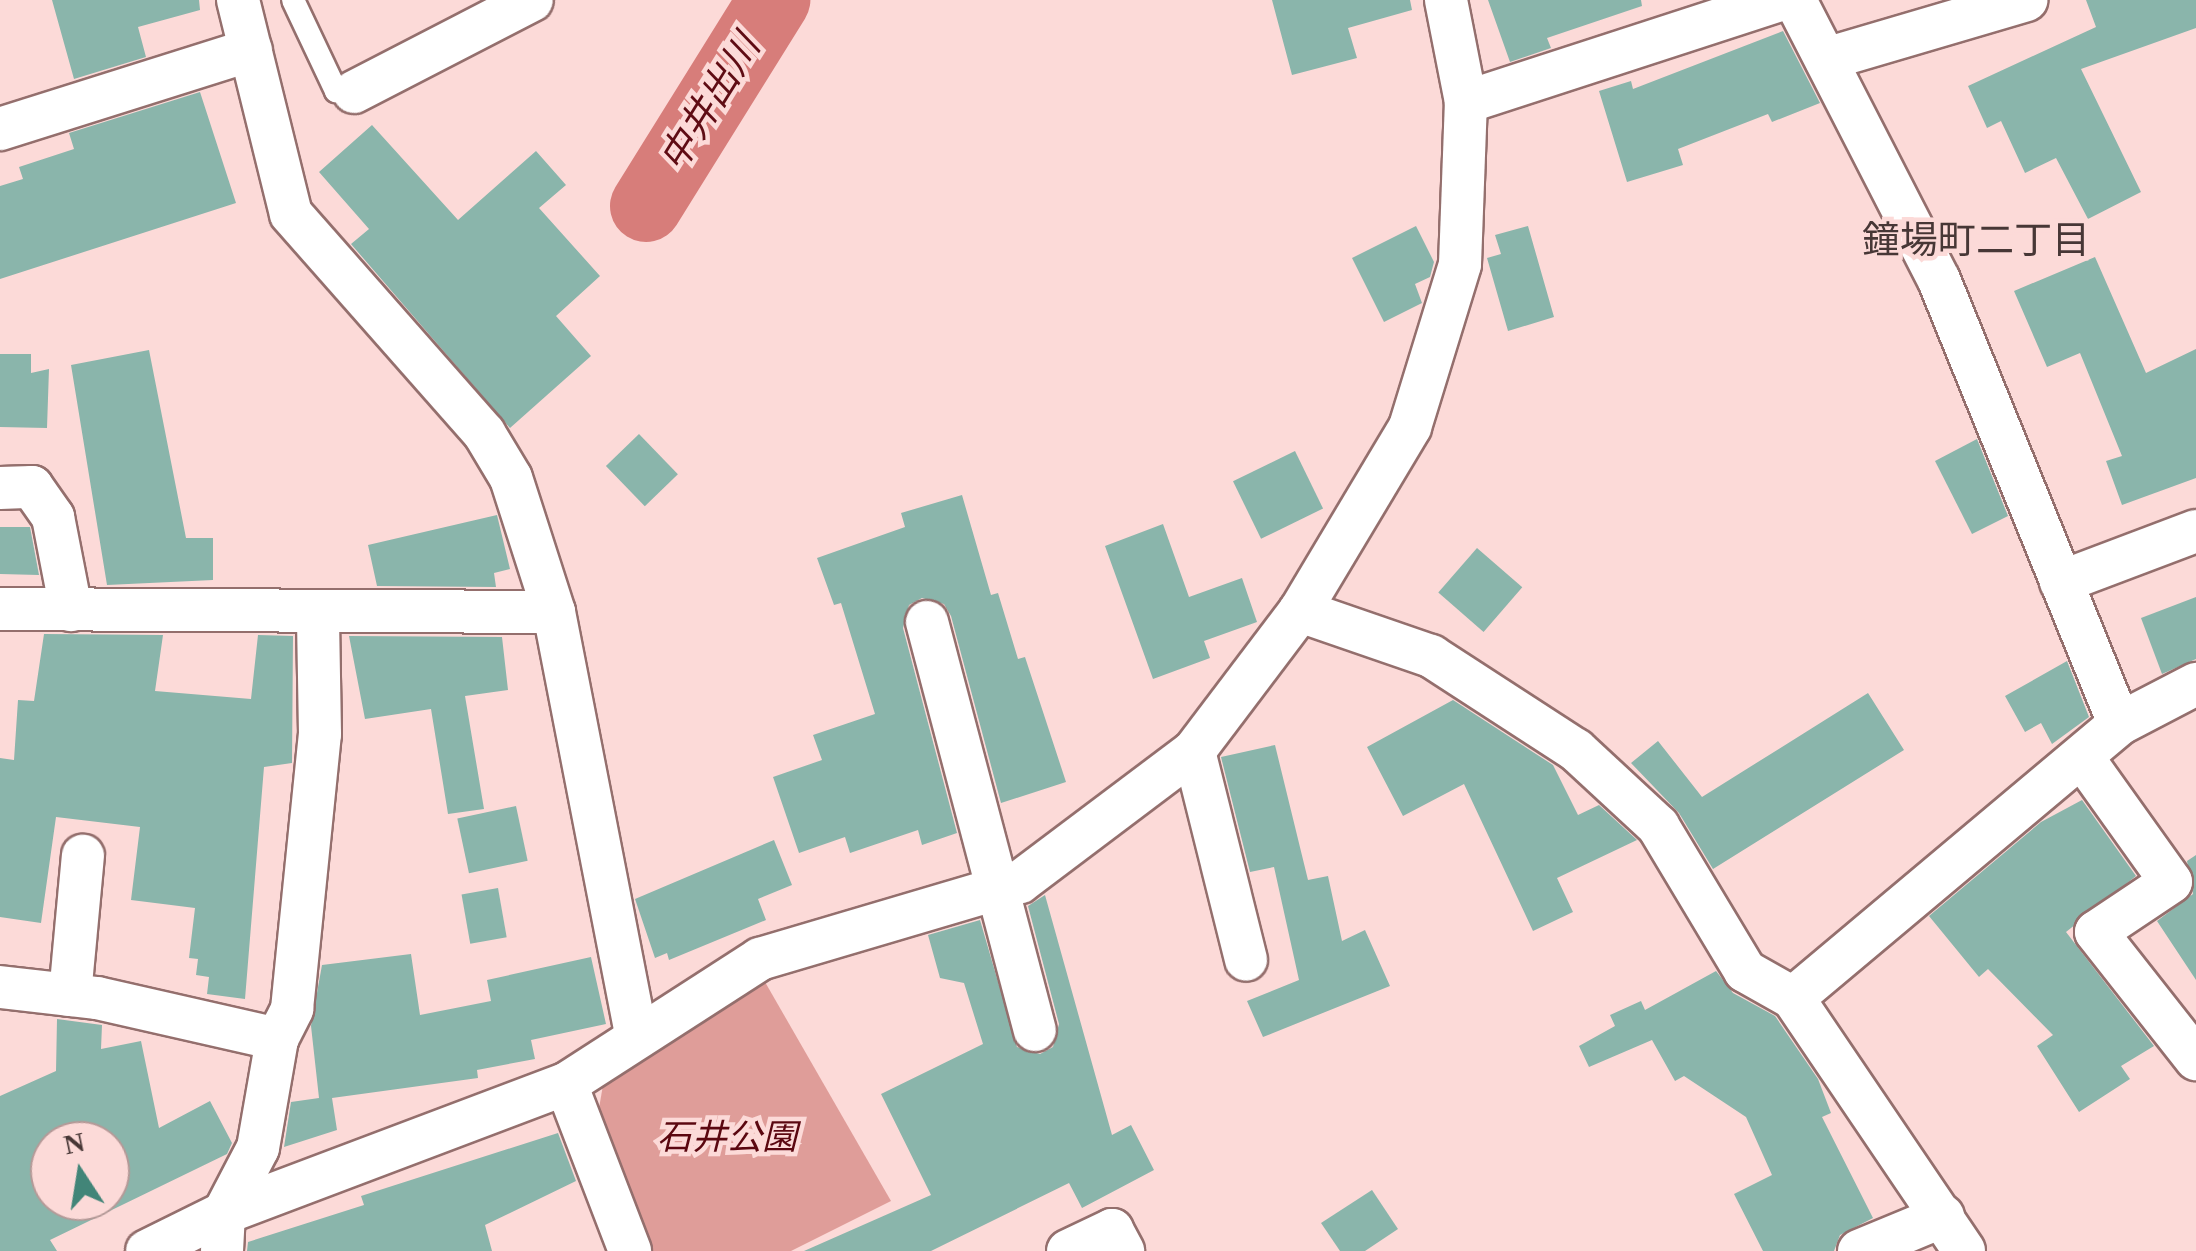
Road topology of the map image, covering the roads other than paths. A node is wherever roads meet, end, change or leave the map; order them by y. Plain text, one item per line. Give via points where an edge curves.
1 (238, 0) edge
2 (293, 0) edge
3 (532, 0) edge
4 (1446, 0) edge
5 (1780, 0) edge
6 (1795, 0) edge
7 (2027, 0) edge
8 (251, 50) junction
9 (1826, 60) junction
10 (354, 92) joint
11 (1466, 102) junction
12 (0, 129) edge
13 (0, 488) edge
14 (2196, 531) edge
15 (2062, 582) junction
16 (0, 609) edge
17 (71, 610) junction
18 (1300, 611) junction
19 (554, 612) junction
20 (318, 614) junction
21 (926, 622) dead end
22 (2196, 684) edge
23 (2119, 724) junction
24 (1194, 751) junction
25 (2082, 758) junction
26 (84, 856) dead end
27 (1000, 887) junction
28 (1246, 960) dead end
29 (0, 987) edge
30 (70, 995) junction
31 (1793, 998) junction
32 (1035, 1030) dead end
33 (636, 1035) junction
34 (277, 1038) junction
35 (2196, 1059) edge
36 (566, 1084) junction
37 (223, 1232) edge
38 (1953, 1233) edge
39 (147, 1251) edge
40 (630, 1251) edge
41 (1068, 1251) edge
42 (1123, 1251) edge
43 (1859, 1251) edge

1 - 8 street
2 - 10 lane via 336,91
3 - 10 street
4 - 11 street
5 - 11 street
6 - 9 street
7 - 9 street
8 - 12 street
8 - 19 street via 291,214 484,433 512,478
9 - 15 street via 1939,280
11 - 18 street via 1460,264 1410,427
13 - 17 street via 32,487 53,517
14 - 15 street
15 - 23 street
16 - 17 street
17 - 20 street
18 - 24 street
18 - 31 street via 1431,656 1576,750 1658,826 1745,972
19 - 20 street
19 - 33 street
20 - 34 street via 320,734 292,1008
21 - 27 street
22 - 23 street
23 - 25 street
24 - 27 street via 1020,882
24 - 28 street
25 - 31 street
25 - 35 street via 2171,882 2096,932
26 - 30 street
27 - 32 street
27 - 33 street via 760,959
29 - 30 street
30 - 34 street
31 - 38 street
33 - 36 street
34 - 37 street via 258,1148
36 - 37 street
36 - 40 street
37 - 39 street
38 - 43 street
41 - 42 street via 1112,1230

